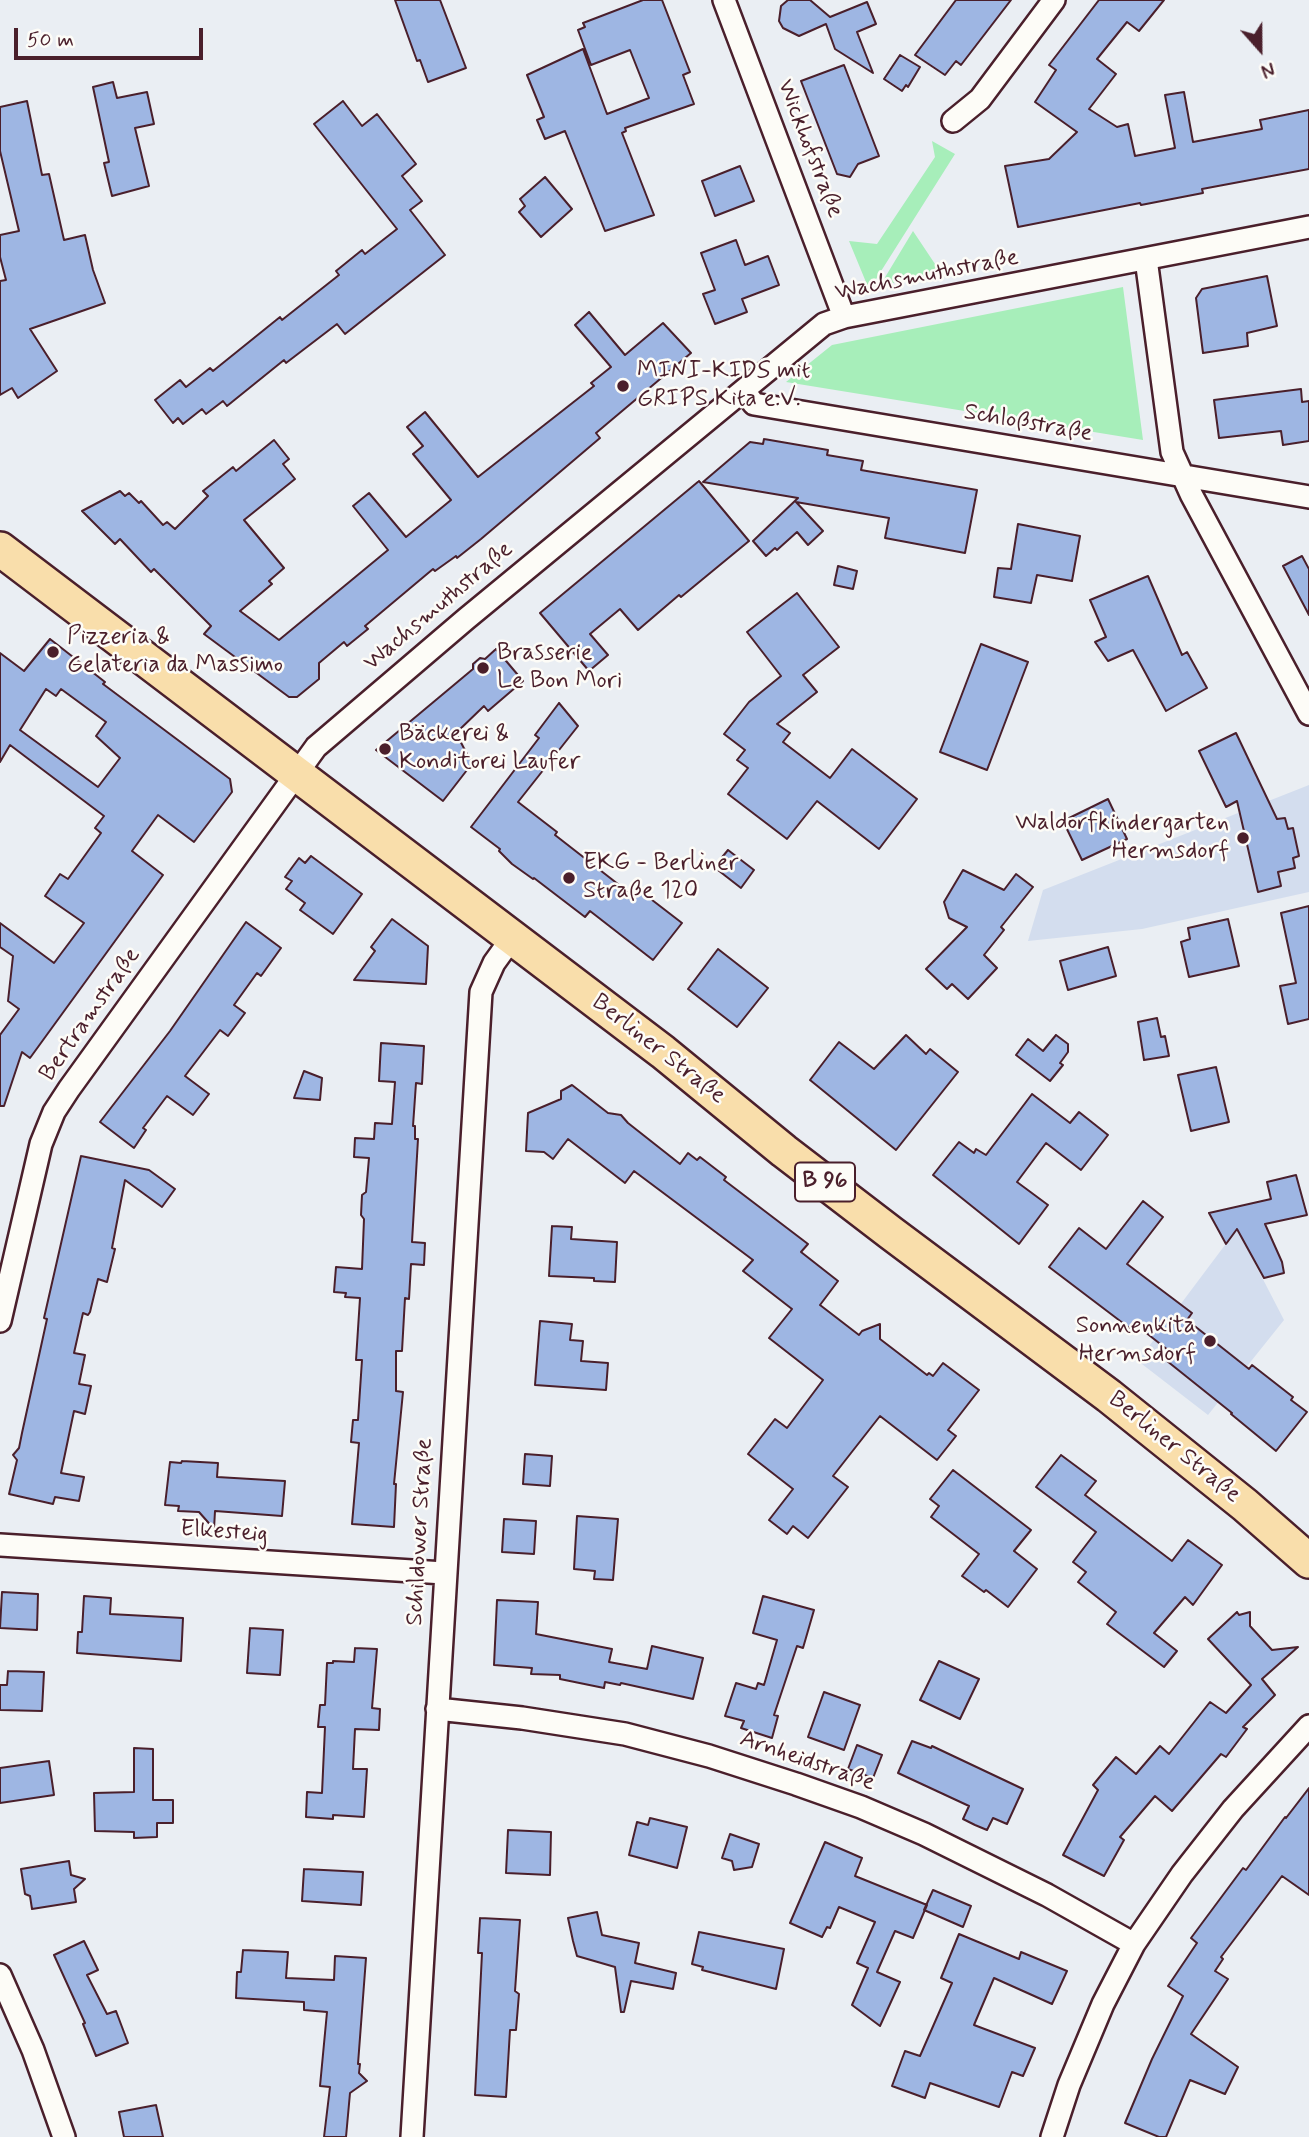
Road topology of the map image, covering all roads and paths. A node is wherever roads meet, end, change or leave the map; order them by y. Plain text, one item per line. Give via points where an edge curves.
1 (724, 0) edge
2 (1054, 0) edge
3 (953, 121) dead end
4 (1309, 227) edge
5 (1146, 259) junction
6 (844, 317) junction
7 (744, 391) junction
8 (1184, 477) junction
9 (1309, 497) edge
10 (0, 549) edge
11 (1309, 714) edge
12 (297, 773) junction
13 (512, 938) junction
14 (0, 1321) edge
15 (0, 1545) edge
16 (1309, 1561) edge
17 (444, 1573) junction
18 (437, 1710) junction
19 (1309, 1726) edge
20 (1134, 1944) junction
21 (0, 1975) edge
22 (64, 2137) edge
23 (412, 2137) edge
24 (1052, 2137) edge

1 - 6 street, Wickhofstraße
2 - 3 street via 980,99
4 - 5 street, Wachsmuthstraße
5 - 6 street, Wachsmuthstraße
5 - 8 street via 1172,452
6 - 7 street, Wachsmuthstraße via 824,324
7 - 8 street, Schloßstraße via 754,404
7 - 12 street, Wachsmuthstraße via 334,729
8 - 9 street, Schloßstraße
8 - 11 street
10 - 12 main road, Berliner Straße / B 96
12 - 13 main road, Berliner Straße / B 96
12 - 14 street, Bertramstraße via 54,1112 41,1144
13 - 16 main road, Berliner Straße / B 96 via 891,1233 1110,1396
13 - 17 street, Schildower Straße via 481,992
15 - 17 street, Elkesteig
17 - 18 street, Schildower Straße
18 - 20 street, Arnheidstraße via 522,1717 625,1734 796,1784 925,1834
18 - 23 street, Schildower Straße
19 - 20 street via 1233,1810
20 - 24 street via 1103,2004
21 - 22 street

